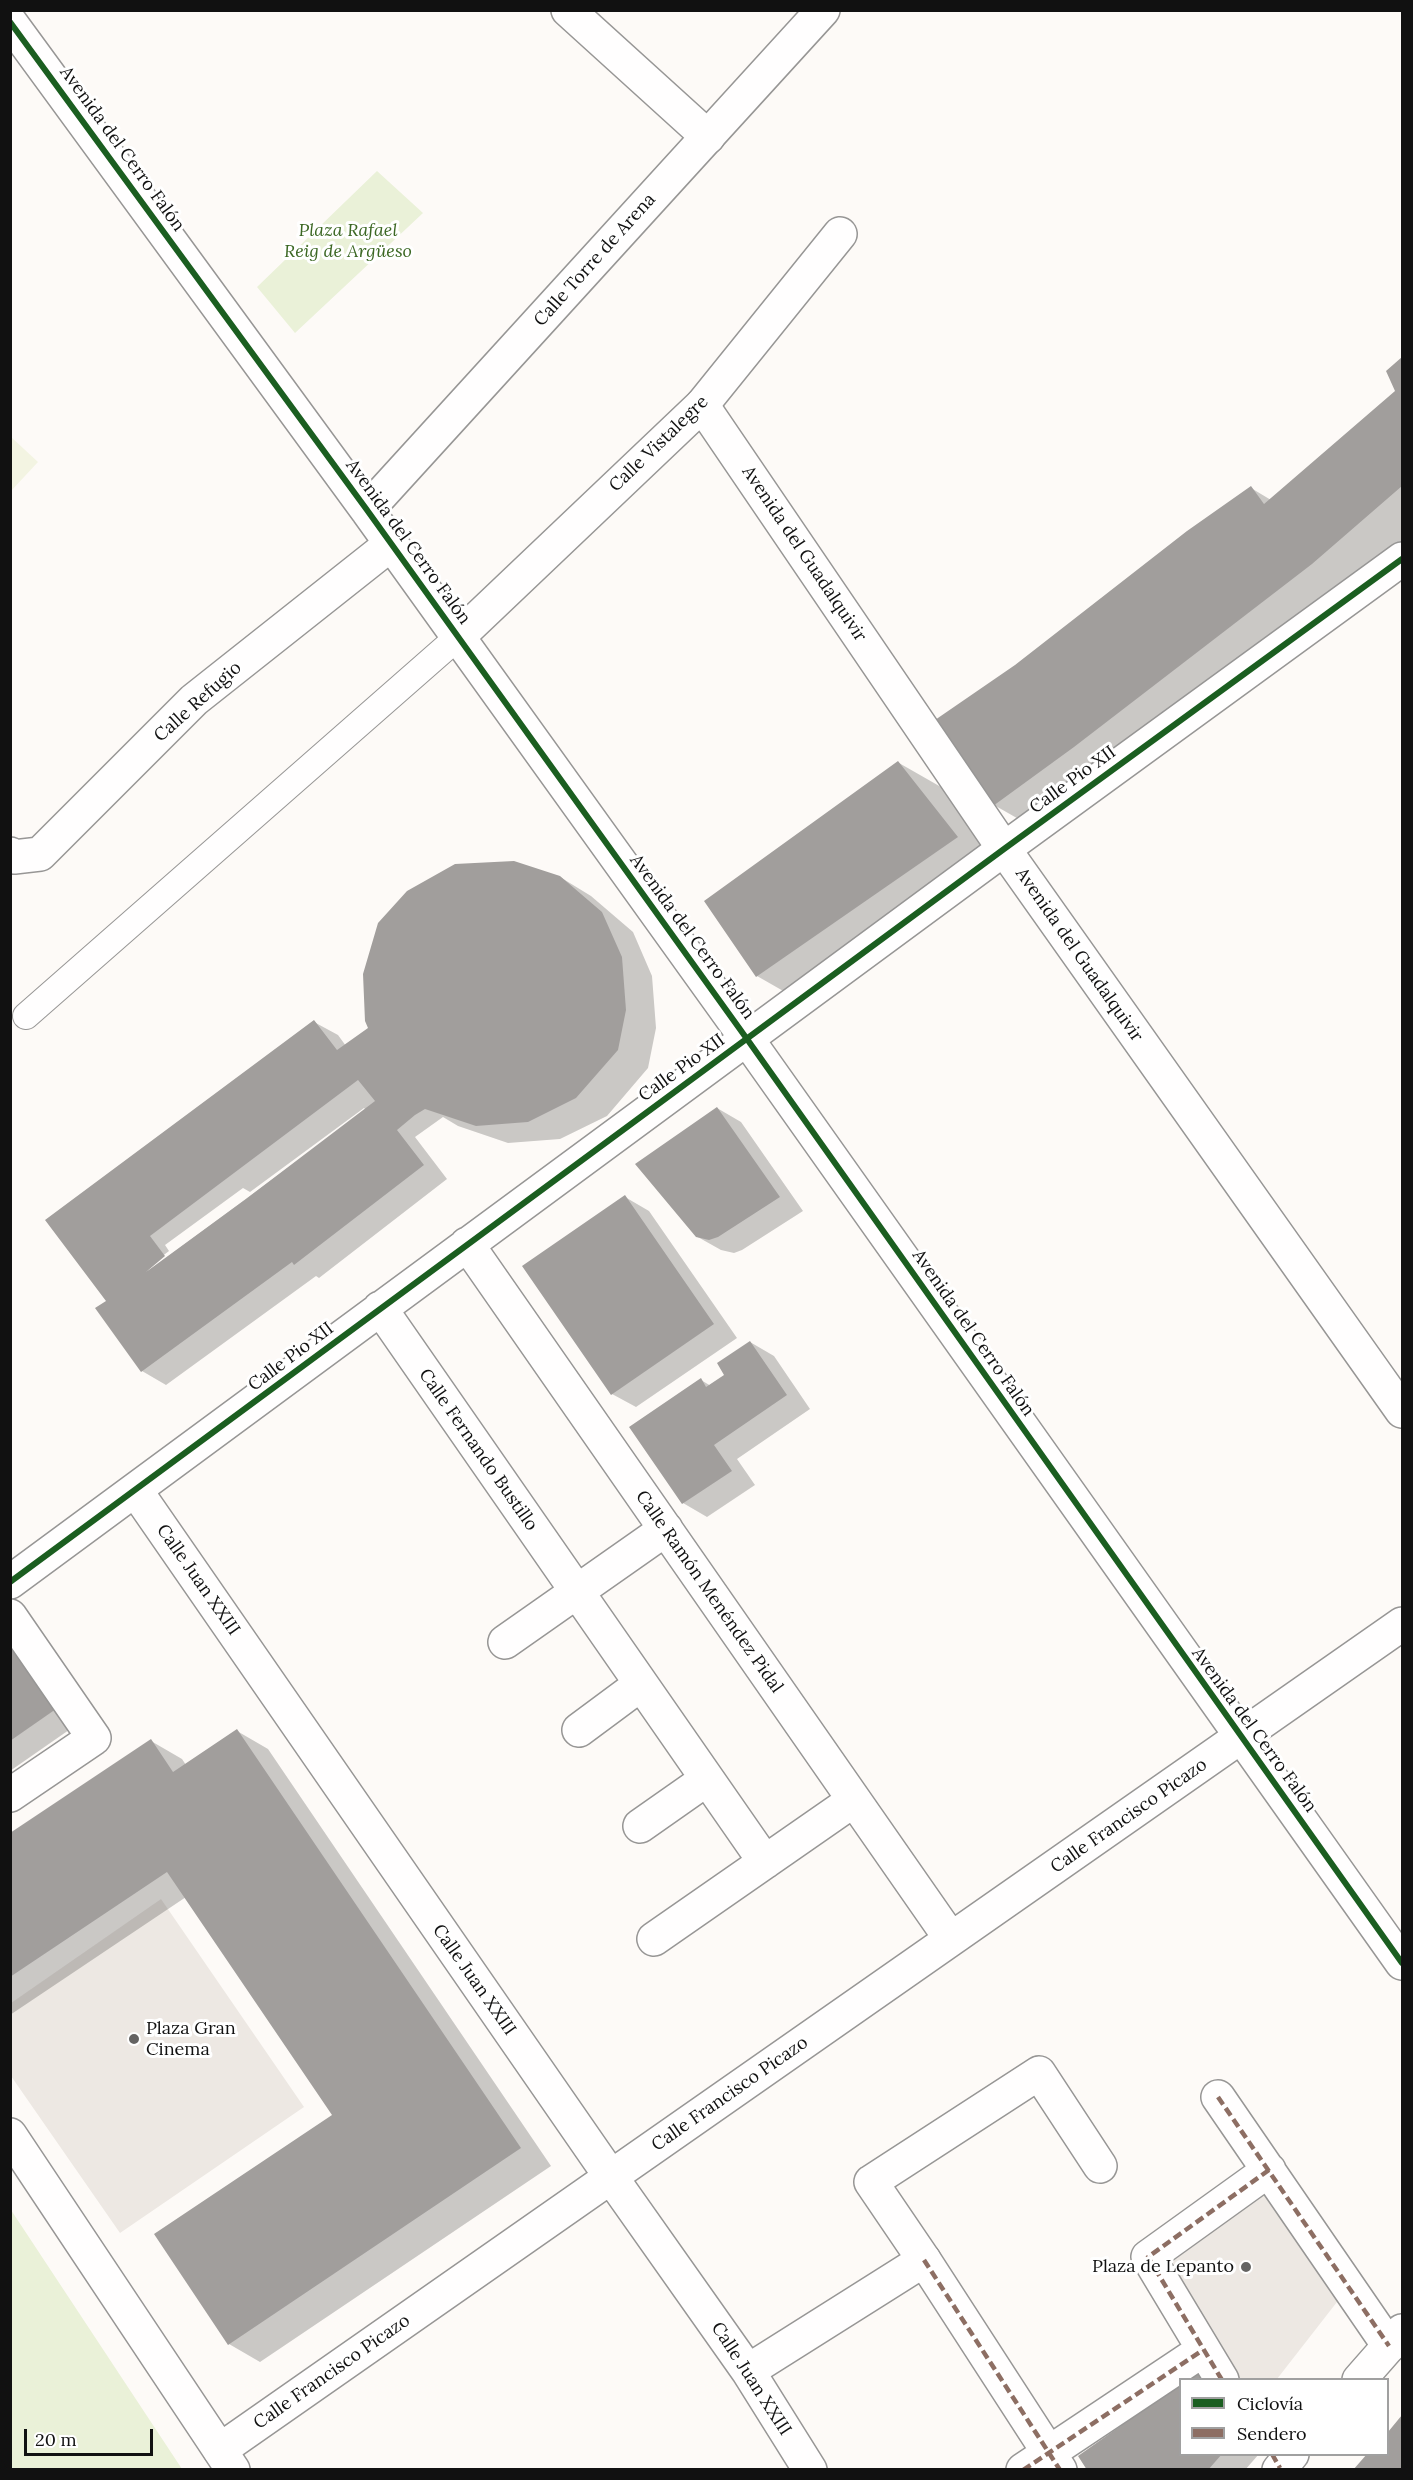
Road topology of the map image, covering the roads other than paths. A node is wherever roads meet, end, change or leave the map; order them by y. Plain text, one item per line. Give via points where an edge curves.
1 (568, 10) edge
2 (823, 10) edge
3 (10, 22) edge
4 (708, 136) junction
5 (840, 234) dead end
6 (702, 405) junction
7 (367, 510) junction
8 (391, 544) junction
9 (1402, 559) edge
10 (458, 637) junction
11 (1004, 849) junction
12 (10, 854) edge
13 (26, 1016) dead end
14 (747, 1039) junction
15 (467, 1244) junction
16 (380, 1308) junction
17 (1402, 1411) edge
18 (136, 1491) junction
19 (666, 1529) junction
20 (10, 1582) edge
21 (577, 1592) junction
22 (10, 1616) edge
23 (1402, 1624) edge
24 (505, 1642) dead end
25 (641, 1684) junction
26 (579, 1730) dead end
27 (1241, 1738) junction
28 (707, 1779) junction
29 (10, 1795) edge
30 (854, 1800) junction
31 (640, 1826) dead end
32 (765, 1862) junction
33 (654, 1939) dead end
34 (951, 1939) junction
35 (1402, 1963) edge
36 (1218, 2097) dead end
37 (10, 2135) edge
38 (1100, 2166) dead end
39 (1269, 2170) junction
40 (611, 2177) junction
41 (924, 2260) junction
42 (1396, 2338) edge
43 (1203, 2350) junction
44 (748, 2371) junction
45 (1221, 2378) edge
46 (1360, 2378) edge
47 (226, 2460) edge
48 (1044, 2464) edge
49 (810, 2469) edge

1 - 4 street
2 - 4 street, Calle Torre de Arena
3 - 7 street, Avenida del Cerro Falón
4 - 7 street, Calle Torre de Arena
5 - 6 street, Calle Vistalegre
6 - 10 street, Calle Vistalegre
6 - 11 street, Avenida del Guadalquivir
7 - 8 street, Avenida del Cerro Falón
8 - 10 street, Avenida del Cerro Falón
8 - 12 street, Calle Refugio via 194,700 40,854
9 - 11 street, Calle Pio XII
10 - 13 lane
10 - 14 street, Avenida del Cerro Falón
11 - 14 street, Calle Pio XII
11 - 17 street, Avenida del Guadalquivir
14 - 15 street, Calle Pio XII
14 - 27 street, Avenida del Cerro Falón
15 - 16 street, Calle Pio XII
15 - 19 street, Calle Ramón Menéndez Pidal
16 - 18 street, Calle Pio XII
16 - 21 street, Calle Fernando Bustillo
18 - 20 street, Calle Pio XII
18 - 40 street, Calle Juan XXIII
19 - 21 street
19 - 30 street, Calle Ramón Menéndez Pidal
21 - 24 street
21 - 25 street, Calle Fernando Bustillo
22 - 29 street via 94,1738
23 - 27 street, Calle Francisco Picazo
25 - 26 street
25 - 28 street, Calle Fernando Bustillo
27 - 34 street, Calle Francisco Picazo
27 - 35 street, Avenida del Cerro Falón
28 - 31 street
28 - 32 street, Calle Fernando Bustillo
30 - 32 street
30 - 34 street, Calle Ramón Menéndez Pidal
32 - 33 street
34 - 40 street, Calle Francisco Picazo
36 - 39 street
37 - 47 street
38 - 41 street via 1039,2073 871,2182
39 - 42 street
39 - 43 street via 1148,2257
40 - 44 street, Calle Juan XXIII
40 - 47 street, Calle Francisco Picazo
41 - 44 street
41 - 48 street
42 - 46 street
43 - 45 street
43 - 48 street
44 - 49 street, Calle Juan XXIII

